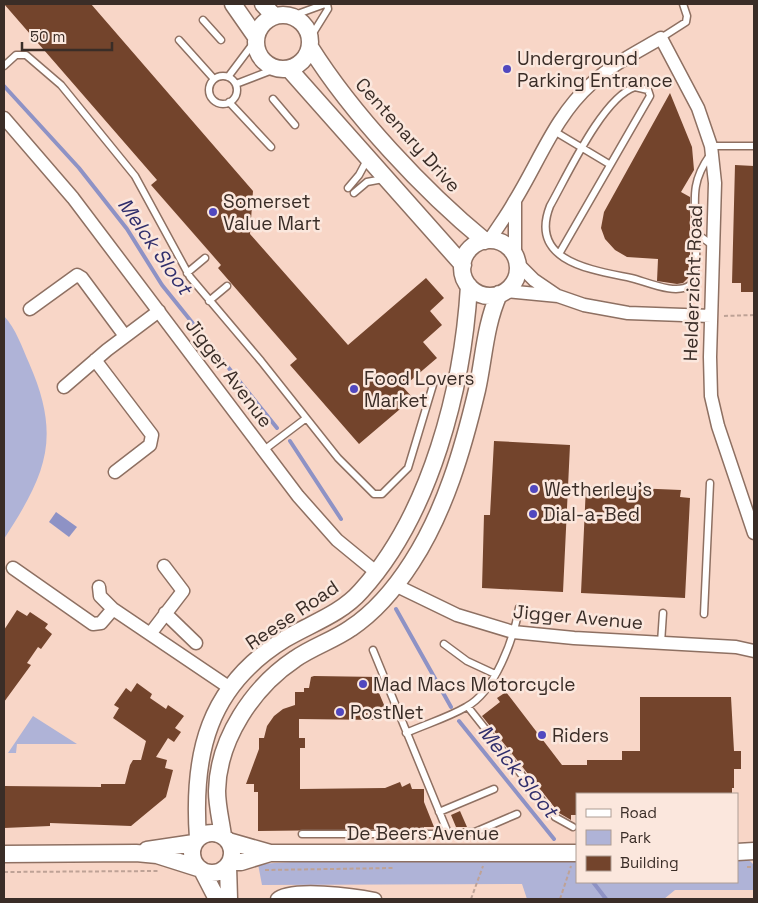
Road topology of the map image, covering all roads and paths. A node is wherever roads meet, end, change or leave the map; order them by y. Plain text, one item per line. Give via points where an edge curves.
1 (233, 4) edge
2 (326, 4) edge
3 (686, 5) edge
4 (269, 10) edge
5 (292, 16) junction
6 (203, 20) dead end
7 (661, 38) junction
8 (255, 39) junction
9 (179, 40) dead end
10 (221, 40) dead end
11 (310, 43) junction
12 (5, 64) edge
13 (282, 69) junction
14 (228, 77) junction
15 (214, 79) junction
16 (236, 84) junction
17 (273, 99) dead end
18 (229, 102) junction
19 (4, 118) edge
20 (295, 125) dead end
21 (554, 131) junction
22 (271, 146) dead end
23 (754, 146) edge
24 (582, 148) junction
25 (712, 149) junction
26 (367, 158) junction
27 (609, 164) junction
28 (386, 179) junction
29 (515, 202) junction
30 (696, 232) junction
31 (487, 241) junction
32 (714, 246) junction
33 (559, 254) junction
34 (205, 258) dead end
35 (516, 260) junction
36 (463, 265) junction
37 (187, 273) junction
38 (227, 286) dead end
39 (469, 286) junction
40 (502, 293) junction
41 (558, 296) junction
42 (209, 301) junction
43 (30, 309) dead end
44 (159, 311) junction
45 (754, 315) edge
46 (711, 316) junction
47 (125, 336) junction
48 (95, 360) junction
49 (434, 385) dead end
50 (64, 387) dead end
51 (305, 419) junction
52 (264, 450) junction
53 (116, 472) dead end
54 (710, 483) dead end
55 (754, 533) edge
56 (164, 566) dead end
57 (13, 568) dead end
58 (376, 572) junction
59 (395, 586) junction
60 (99, 587) dead end
61 (519, 608) dead end
62 (113, 609) junction
63 (663, 612) dead end
64 (165, 613) junction
65 (704, 614) dead end
66 (513, 632) junction
67 (150, 634) junction
68 (754, 641) edge
69 (196, 643) dead end
70 (661, 643) junction
71 (444, 644) dead end
72 (736, 647) junction
73 (373, 650) dead end
74 (754, 651) edge
75 (496, 674) junction
76 (230, 688) junction
77 (468, 707) junction
78 (406, 732) junction
79 (494, 789) dead end
80 (439, 812) junction
81 (517, 814) dead end
82 (573, 827) dead end
83 (448, 833) junction
84 (302, 834) dead end
85 (226, 838) junction
86 (196, 841) junction
87 (270, 852) junction
88 (136, 853) junction
89 (4, 854) edge
90 (573, 860) edge
91 (229, 864) junction
92 (474, 867) dead end
93 (395, 868) dead end
94 (201, 870) junction
95 (258, 870) dead end
96 (166, 871) dead end
97 (4, 872) edge
98 (328, 897) edge
99 (217, 899) edge
100 (230, 899) edge
101 (277, 899) edge
102 (375, 899) edge
103 (471, 899) edge
104 (560, 899) edge

1 - 8 street
2 - 5 lane
2 - 11 lane via 328,9
3 - 7 lane via 686,22
4 - 5 street
4 - 8 street
5 - 11 street via 304,25
6 - 10 lane
7 - 21 street via 601,75 575,101
7 - 25 street, Helderzicht Road via 698,108
8 - 13 street via 262,60
8 - 14 lane
9 - 15 lane
11 - 13 street via 303,61
11 - 31 street, Centenary Drive via 330,79 385,143 452,212
12 - 37 lane via 16,55 26,55 61,85 138,180
13 - 16 lane
13 - 26 street
14 - 15 lane
14 - 16 lane
15 - 18 lane via 209,90 212,98 220,103
16 - 18 lane via 237,95
17 - 20 lane
18 - 22 lane
19 - 44 street, Jigger Avenue via 68,191
21 - 24 lane
21 - 29 street
23 - 25 lane
24 - 27 lane
24 - 27 lane via 618,97 635,87 648,90 650,96
24 - 33 lane via 546,217 546,236
25 - 30 lane via 696,179
25 - 32 street, Helderzicht Road
26 - 28 street
26 - 28 lane via 351,190 367,182
27 - 33 lane
28 - 36 street
29 - 31 street
29 - 35 street
30 - 32 lane
30 - 33 lane via 695,276 684,288 663,288 596,272 575,265
31 - 35 street via 504,244
31 - 36 street via 468,251
32 - 46 street, Helderzicht Road
34 - 37 lane
35 - 40 street via 516,279
35 - 41 street via 534,280
36 - 39 street
37 - 42 lane
38 - 42 lane
39 - 40 street via 482,295
39 - 58 street, Reese Road via 460,363 433,461 409,521
40 - 41 street
40 - 59 street, Reese Road via 489,320 476,390 449,484 432,527
41 - 46 street via 584,305 628,313
42 - 51 lane
43 - 47 street via 77,275
44 - 47 street
44 - 52 street, Jigger Avenue
45 - 46 path
46 - 55 street, Helderzicht Road via 711,396
47 - 48 street
48 - 50 street
48 - 53 street via 152,435 150,445
49 - 51 lane via 408,468 379,495 338,458
51 - 52 lane
52 - 58 street, Jigger Avenue via 337,540
54 - 65 lane
56 - 64 street via 183,591
57 - 62 street via 92,624 101,622
58 - 76 street, Reese Road via 338,611 276,645 252,664
59 - 66 street, Jigger Avenue via 457,615
59 - 85 street, Reese Road via 358,623 296,658 270,678 254,696 228,741 221,766 217,790
60 - 62 street via 100,596
61 - 66 lane
62 - 67 street
63 - 70 lane
64 - 67 street
64 - 69 street
66 - 70 street, Jigger Avenue
66 - 75 lane
67 - 76 street
68 - 72 street, Jigger Avenue
70 - 72 street, Jigger Avenue
71 - 75 lane via 467,661
72 - 74 street, Jigger Avenue
73 - 78 lane
75 - 77 lane
76 - 86 street, Reese Road via 219,705 200,756 195,799
77 - 78 lane
77 - 82 lane via 555,817
78 - 80 lane
79 - 80 lane
80 - 83 lane
81 - 83 lane via 475,832
83 - 84 lane
85 - 86 street via 210,833
85 - 87 street, De Beers Avenue
85 - 91 street via 232,853
86 - 88 street
86 - 94 street via 192,856
87 - 90 street, De Beers Avenue
87 - 91 street, De Beers Avenue
88 - 89 street
88 - 94 street via 157,855
90 - 104 path
91 - 94 street via 216,873
91 - 100 street
92 - 103 path via 483,868
93 - 95 path
94 - 99 street
96 - 97 path
98 - 101 street via 288,893
98 - 102 street via 346,894

